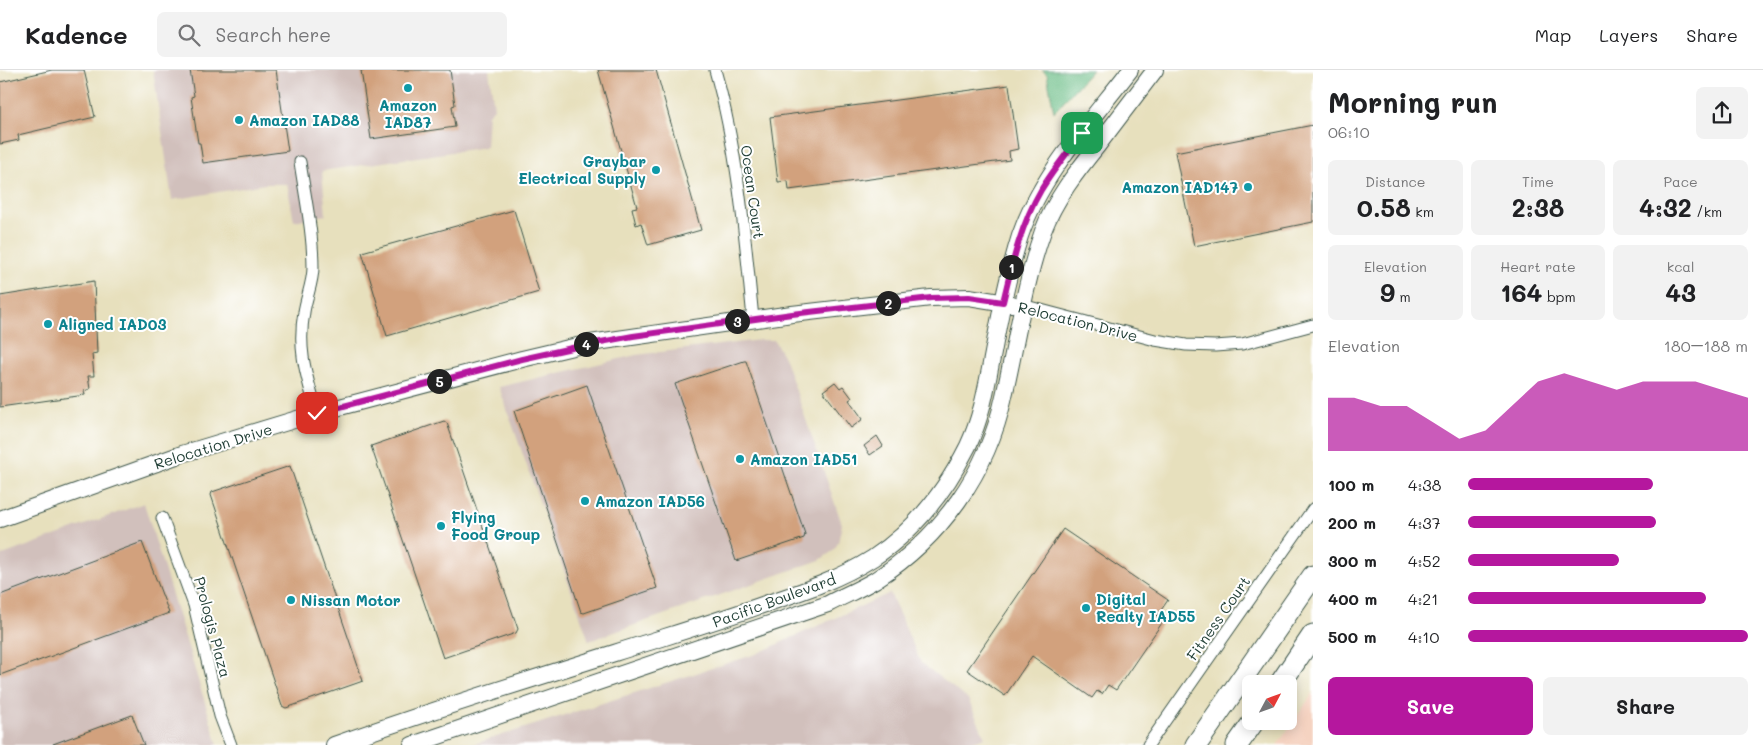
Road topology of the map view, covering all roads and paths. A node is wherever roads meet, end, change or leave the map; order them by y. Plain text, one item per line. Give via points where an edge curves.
1 (715, 70) edge
2 (1130, 70) edge
3 (1155, 70) edge
4 (300, 162) dead end
5 (1003, 302) junction
6 (1022, 305) junction
7 (753, 319) junction
8 (1313, 325) edge
9 (317, 413) junction
10 (1313, 509) edge
11 (162, 518) dead end
12 (0, 519) edge
13 (1313, 576) edge
14 (1313, 635) edge
15 (1286, 675) edge
16 (1248, 730) edge
17 (231, 745) edge
18 (334, 745) edge
19 (412, 745) edge
20 (1148, 745) edge
21 (1196, 745) edge
22 (1237, 745) edge

1 - 7 street, Ocean Court via 735,157
2 - 5 main road, Pacific Boulevard via 1041,191 1021,234
3 - 6 main road, Pacific Boulevard via 1056,203 1044,229
4 - 9 street via 313,269 301,336 302,360
5 - 6 main road, Relocation Drive
5 - 7 main road, Relocation Drive via 969,297 939,298
5 - 18 main road, Pacific Boulevard via 977,423 957,467 932,504 905,532 871,559 820,585
6 - 8 street, Relocation Drive via 1186,345 1242,344
6 - 19 main road, Pacific Boulevard via 1004,398 984,456 969,485 948,514 926,540 896,566 828,604
7 - 9 main road, Relocation Drive via 590,344
9 - 12 main road, Relocation Drive via 182,454
10 - 20 street, Fitness Court
11 - 17 street, Prologis Plaza via 194,605 220,716
13 - 21 highway
14 - 15 highway
16 - 22 highway

